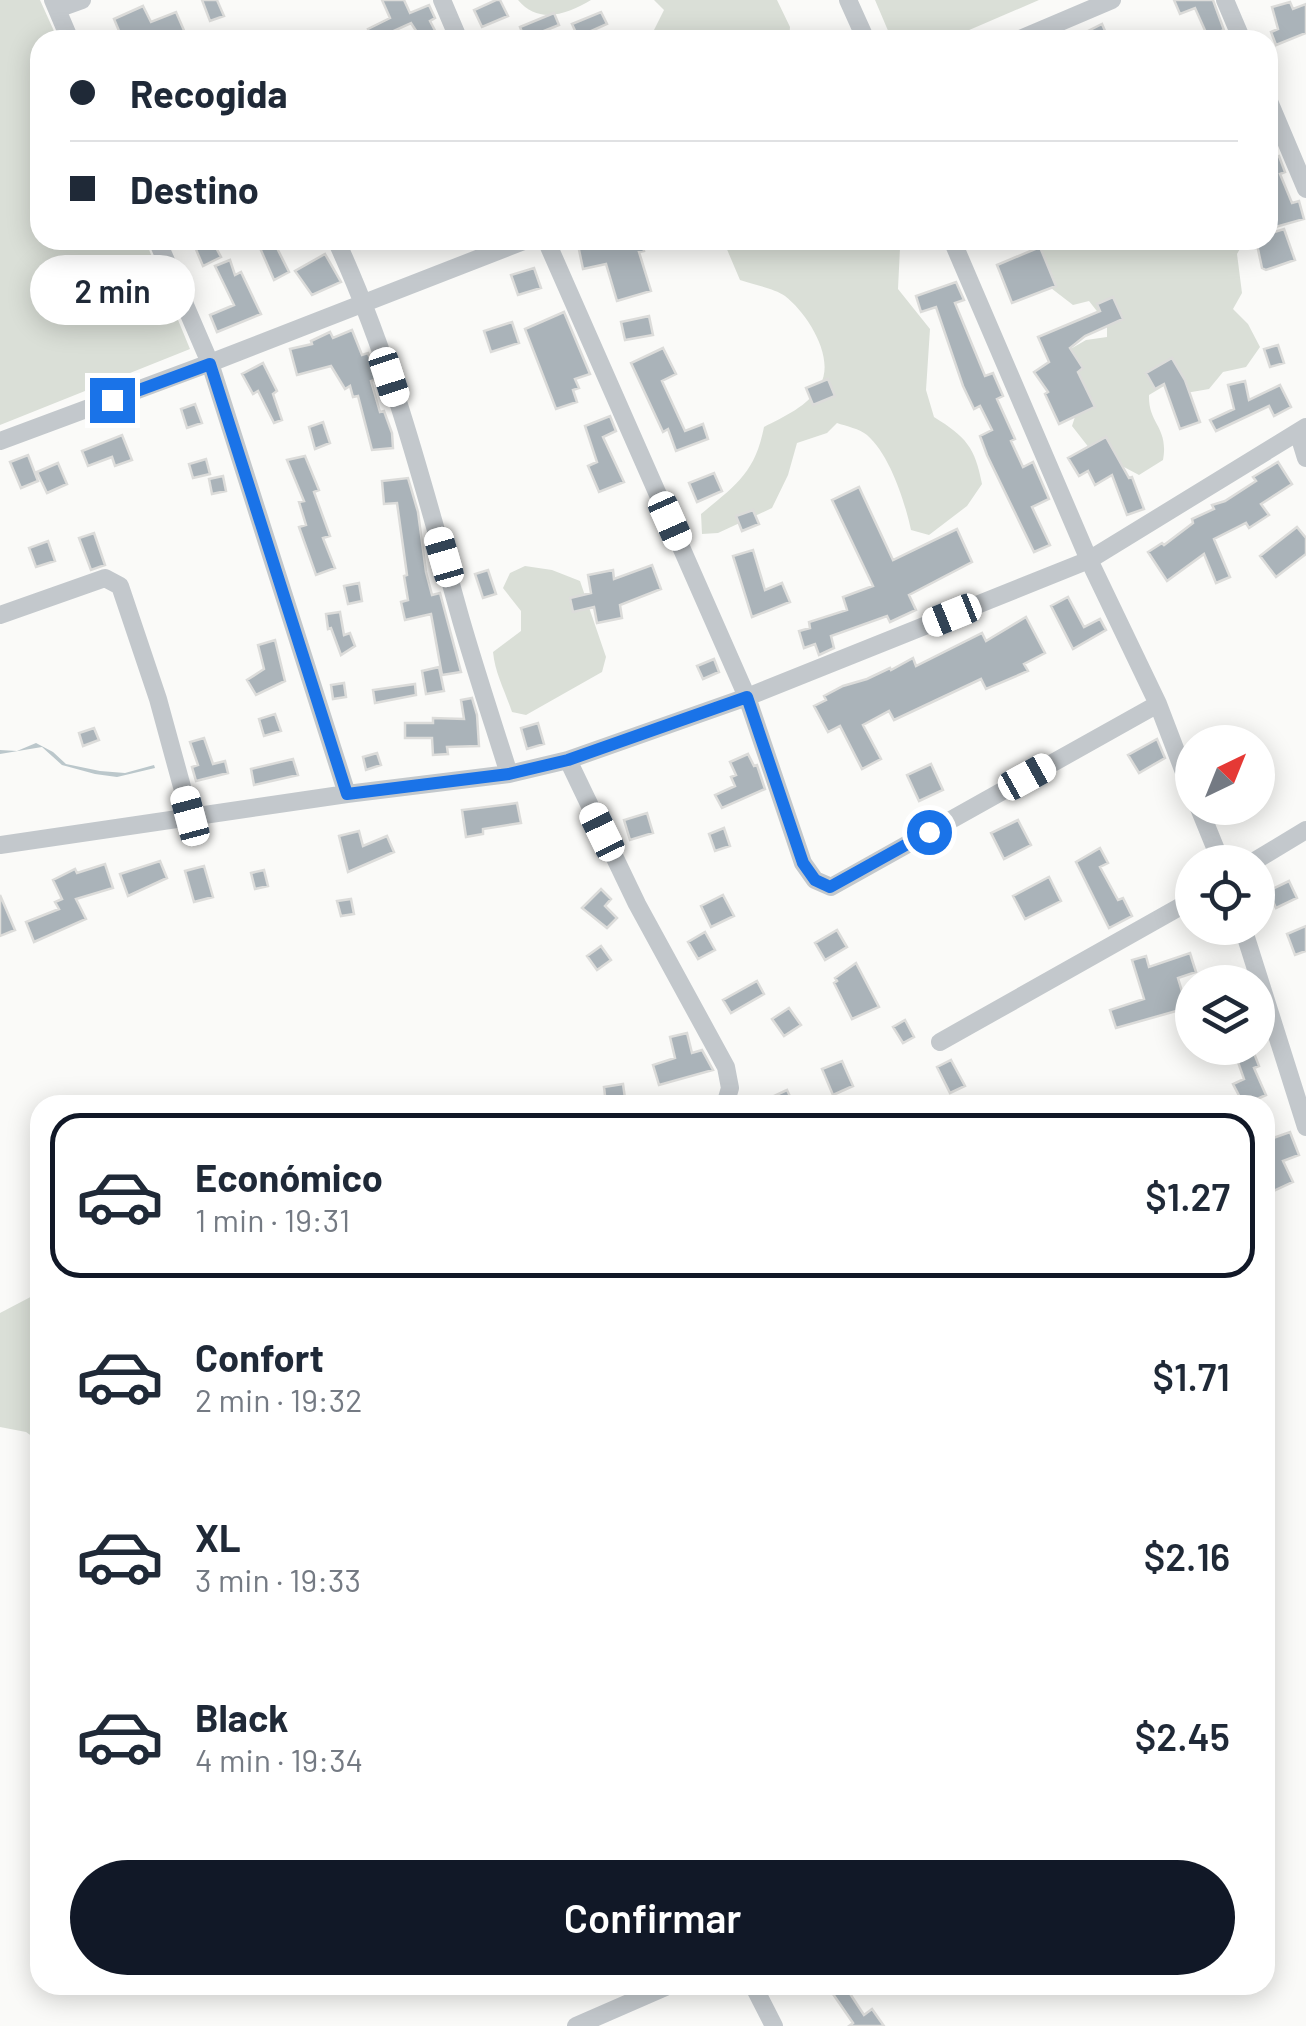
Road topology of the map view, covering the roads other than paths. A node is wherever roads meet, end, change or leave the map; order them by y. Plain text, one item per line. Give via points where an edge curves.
1 (82, 0) edge
2 (442, 0) edge
3 (848, 0) edge
4 (1112, 0) edge
5 (1225, 0) edge
6 (55, 5) edge
7 (66, 30) edge
8 (455, 30) edge
9 (862, 30) edge
10 (1042, 30) edge
11 (1238, 30) edge
12 (1278, 123) edge
13 (1306, 189) edge
14 (161, 250) edge
15 (341, 250) edge
16 (500, 250) edge
17 (550, 250) edge
18 (956, 250) edge
19 (365, 302) junction
20 (210, 364) junction
21 (1302, 430) edge
22 (0, 441) edge
23 (1306, 458) edge
24 (1089, 560) junction
25 (0, 615) edge
26 (747, 697) junction
27 (1158, 704) junction
28 (1175, 748) edge
29 (568, 760) junction
30 (509, 774) junction
31 (347, 794) junction
32 (190, 816) junction
33 (1306, 830) edge
34 (0, 846) edge
35 (1275, 849) edge
36 (1175, 910) edge
37 (1249, 945) edge
38 (940, 1042) dead end
39 (728, 1095) edge
40 (1306, 1128) edge
41 (647, 1995) edge
42 (758, 1995) edge
43 (576, 2026) edge
44 (774, 2026) edge

1 - 6 street
2 - 8 street
3 - 9 street
4 - 10 street
5 - 11 street
6 - 7 street
12 - 13 street
14 - 20 street
15 - 19 street
16 - 19 street
17 - 26 street
18 - 24 street
19 - 20 street
19 - 30 street
20 - 22 street
20 - 31 street
21 - 23 street
21 - 24 street
24 - 26 street
24 - 27 street
25 - 32 street via 105,578 120,586
26 - 27 street via 803,863 830,887
26 - 29 street
27 - 28 street
29 - 30 street
29 - 39 street via 726,1067
30 - 31 street
31 - 32 street
32 - 34 street
33 - 35 street
36 - 38 street
37 - 40 street
41 - 43 street
42 - 44 street

